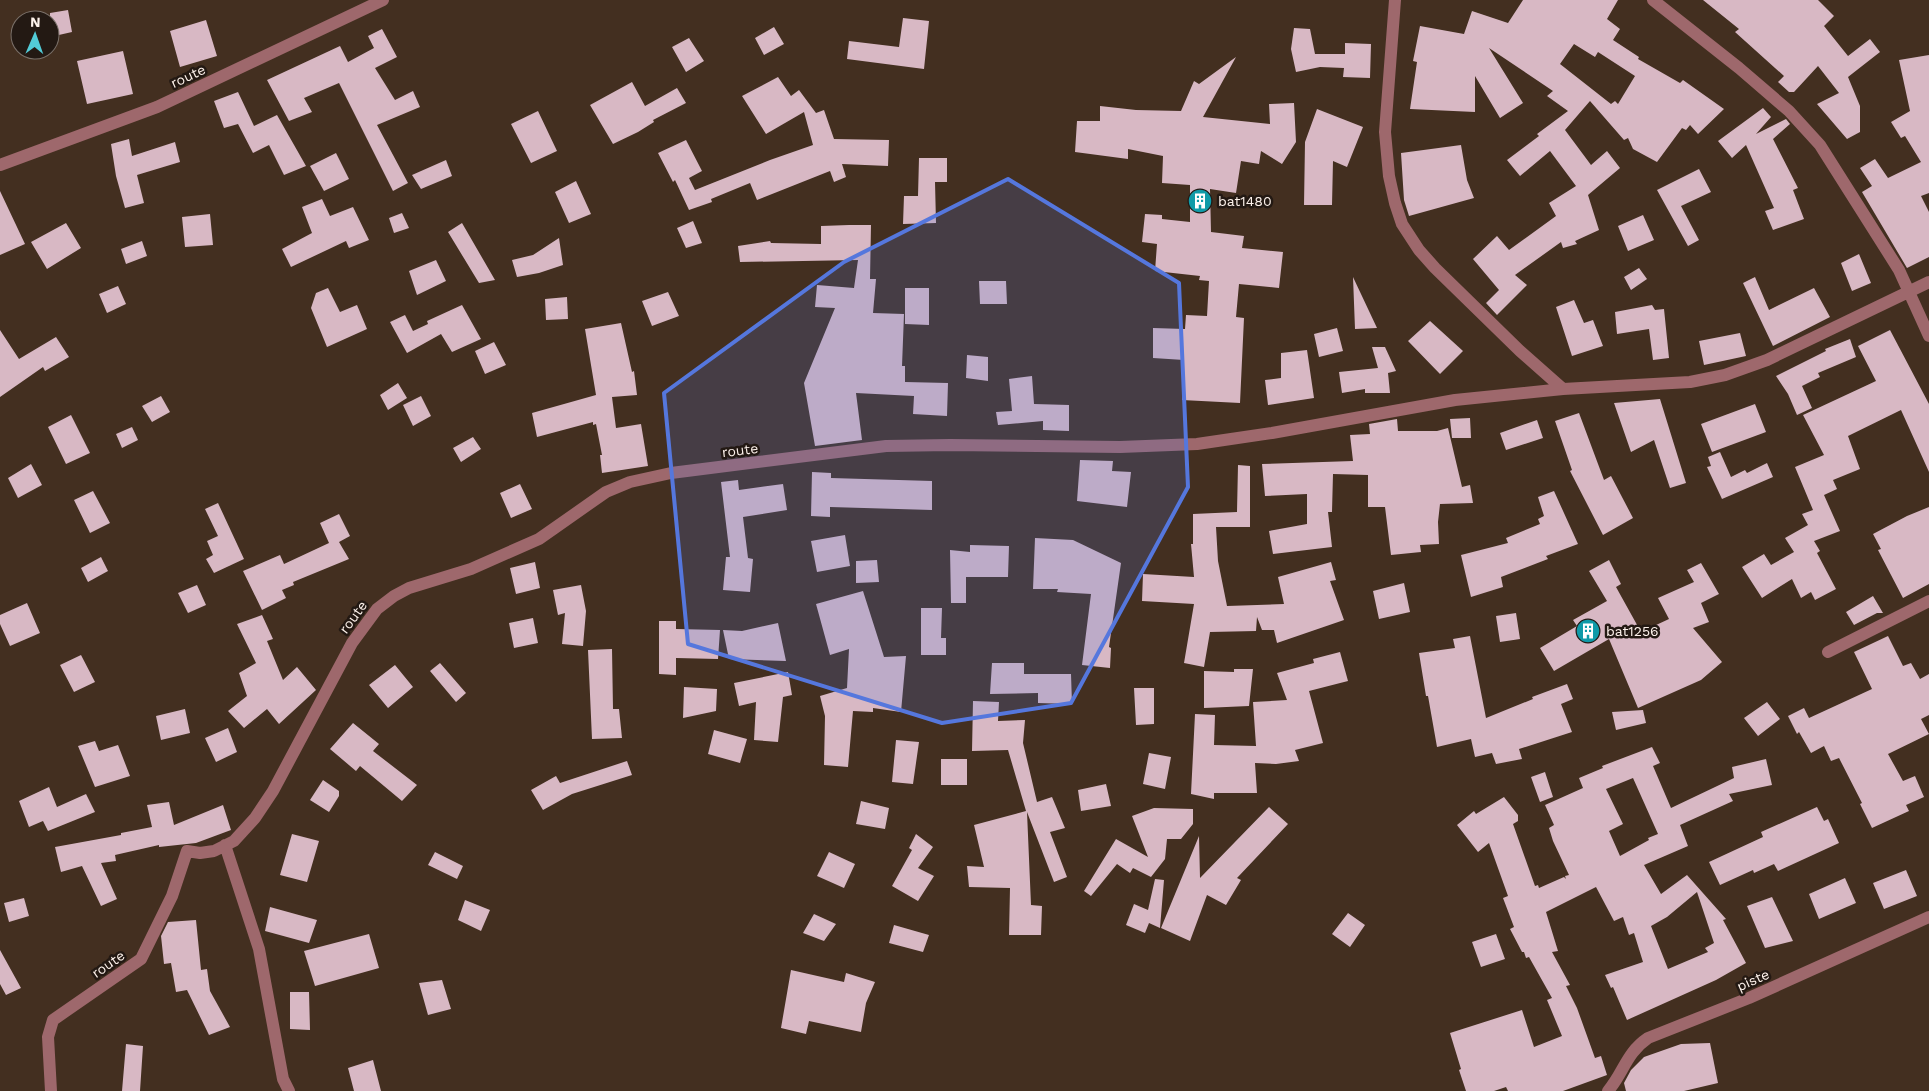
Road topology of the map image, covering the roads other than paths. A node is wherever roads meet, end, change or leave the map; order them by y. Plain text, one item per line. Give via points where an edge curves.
1 (383, 0) edge
2 (1395, 0) edge
3 (1653, 0) edge
4 (0, 166) edge
5 (1929, 282) edge
6 (1909, 291) junction
7 (1929, 336) edge
8 (1563, 389) junction
9 (1929, 601) edge
10 (1828, 652) dead end
11 (225, 845) junction
12 (1929, 917) edge
13 (51, 1091) edge
14 (289, 1091) edge
15 (1608, 1091) edge

1 - 4 street, route via 158,107
2 - 8 street via 1384,132 1389,176 1402,224 1435,268
3 - 6 street via 1739,68 1788,111 1820,145
5 - 6 street, route
6 - 7 street
6 - 8 street, route via 1767,360 1725,375 1690,382
8 - 11 street, route via 1455,400 1197,444 1120,447 886,446 671,473 630,482 606,492 539,539 471,569 409,588 377,608 352,643 273,791 255,818 234,841
9 - 10 street
11 - 13 street, route via 214,851 187,851 172,896 140,960 52,1020 48,1037
11 - 14 street via 259,949 283,1079
12 - 15 street, piste via 1749,998 1648,1038 1630,1054

